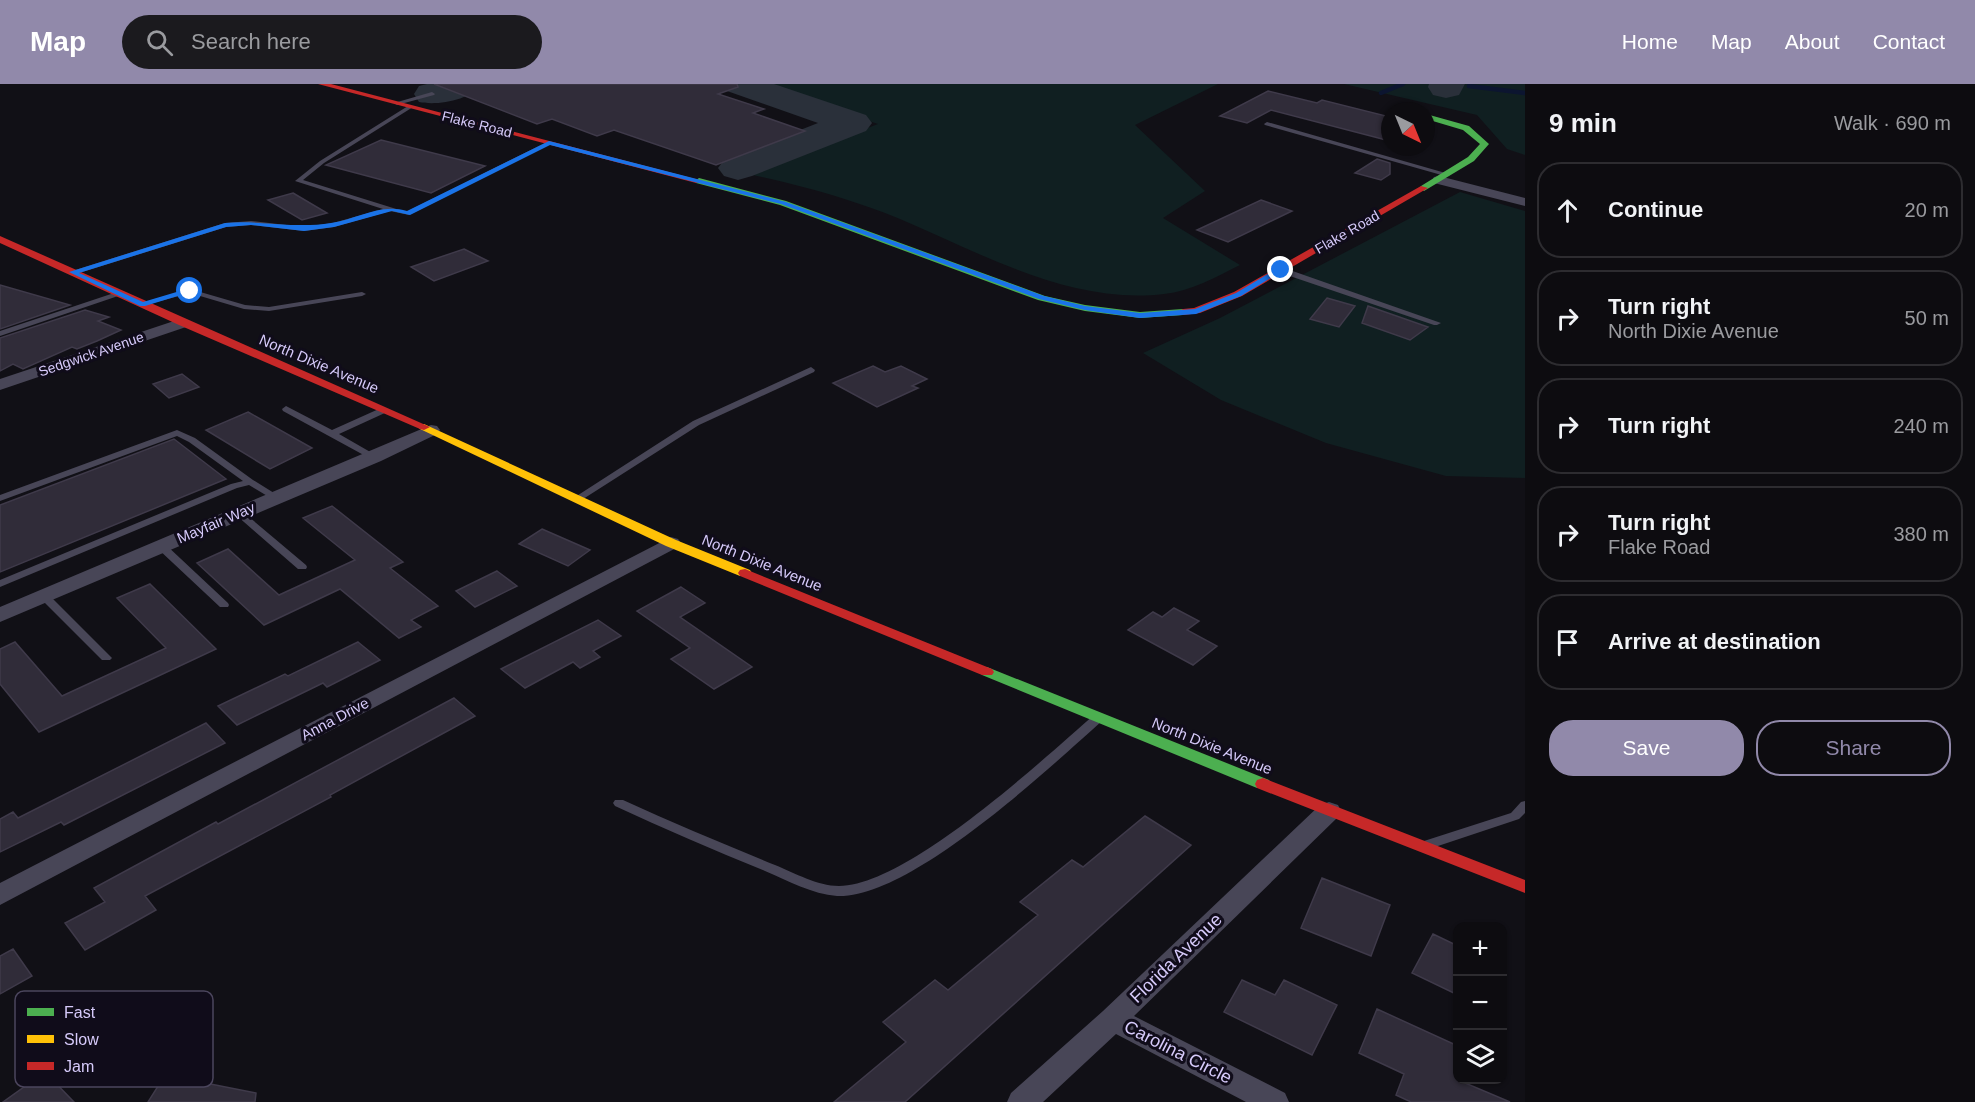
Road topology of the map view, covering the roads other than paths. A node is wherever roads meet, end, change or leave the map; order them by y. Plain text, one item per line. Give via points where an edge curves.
1 (322, 84) edge
2 (432, 94) dead end
3 (404, 105) junction
4 (1435, 119) edge
5 (1267, 124) dead end
6 (549, 143) junction
7 (1443, 177) junction
8 (1525, 202) edge
9 (392, 209) junction
10 (0, 239) edge
11 (1281, 270) junction
12 (73, 272) junction
13 (120, 294) junction
14 (362, 294) dead end
15 (142, 304) junction
16 (183, 323) junction
17 (1437, 323) dead end
18 (0, 334) edge
19 (811, 370) dead end
20 (0, 385) edge
21 (286, 409) dead end
22 (384, 410) junction
23 (431, 430) junction
24 (331, 434) junction
25 (374, 457) junction
26 (250, 482) junction
27 (0, 498) edge
28 (277, 498) junction
29 (577, 499) junction
30 (239, 513) junction
31 (671, 543) junction
32 (161, 546) junction
33 (302, 567) dead end
34 (0, 584) edge
35 (44, 596) junction
36 (224, 605) dead end
37 (0, 615) edge
38 (106, 658) dead end
39 (1098, 717) junction
40 (619, 803) dead end
41 (1525, 806) edge
42 (1329, 811) junction
43 (1420, 847) junction
44 (1525, 886) edge
45 (0, 895) edge
46 (1113, 1019) junction
47 (1022, 1102) edge
48 (1275, 1102) edge

1 - 3 street, Flake Road
2 - 3 lane
3 - 6 street, Flake Road
3 - 9 lane via 298,181
4 - 7 street, Flake Road via 1466,128 1485,144 1471,159
5 - 7 lane
6 - 9 lane via 407,214
6 - 11 street, Flake Road via 783,203 1042,298 1085,308 1140,315 1196,311
7 - 8 street
7 - 11 street, Flake Road
9 - 12 lane via 304,229 251,223 225,225
10 - 12 street, North Dixie Avenue
11 - 17 lane
12 - 13 street, North Dixie Avenue
13 - 15 street, North Dixie Avenue
13 - 18 lane
14 - 15 lane via 269,309 244,308 190,291
15 - 16 street, North Dixie Avenue
16 - 20 street, Sedgwick Avenue
16 - 22 street, North Dixie Avenue
19 - 29 lane via 696,423
21 - 24 lane
22 - 23 street, North Dixie Avenue
22 - 24 lane
23 - 25 street, Mayfair Way
23 - 29 street, North Dixie Avenue
24 - 25 lane
25 - 28 street, Mayfair Way
26 - 27 lane via 177,433
26 - 28 lane
26 - 34 lane
28 - 30 street, Mayfair Way
29 - 31 street, North Dixie Avenue
30 - 32 street, Mayfair Way
30 - 33 lane
31 - 39 street, North Dixie Avenue
31 - 45 street, Anna Drive
32 - 35 street, Mayfair Way
32 - 36 lane
35 - 37 street, Mayfair Way
35 - 38 lane
39 - 40 lane via 982,816 937,849 865,888 840,891 816,886
39 - 42 street, North Dixie Avenue
41 - 43 lane via 1515,816
42 - 43 street, North Dixie Avenue
42 - 46 street, Florida Avenue
43 - 44 street, North Dixie Avenue
46 - 47 street, Florida Avenue
46 - 48 street, Carolina Circle

